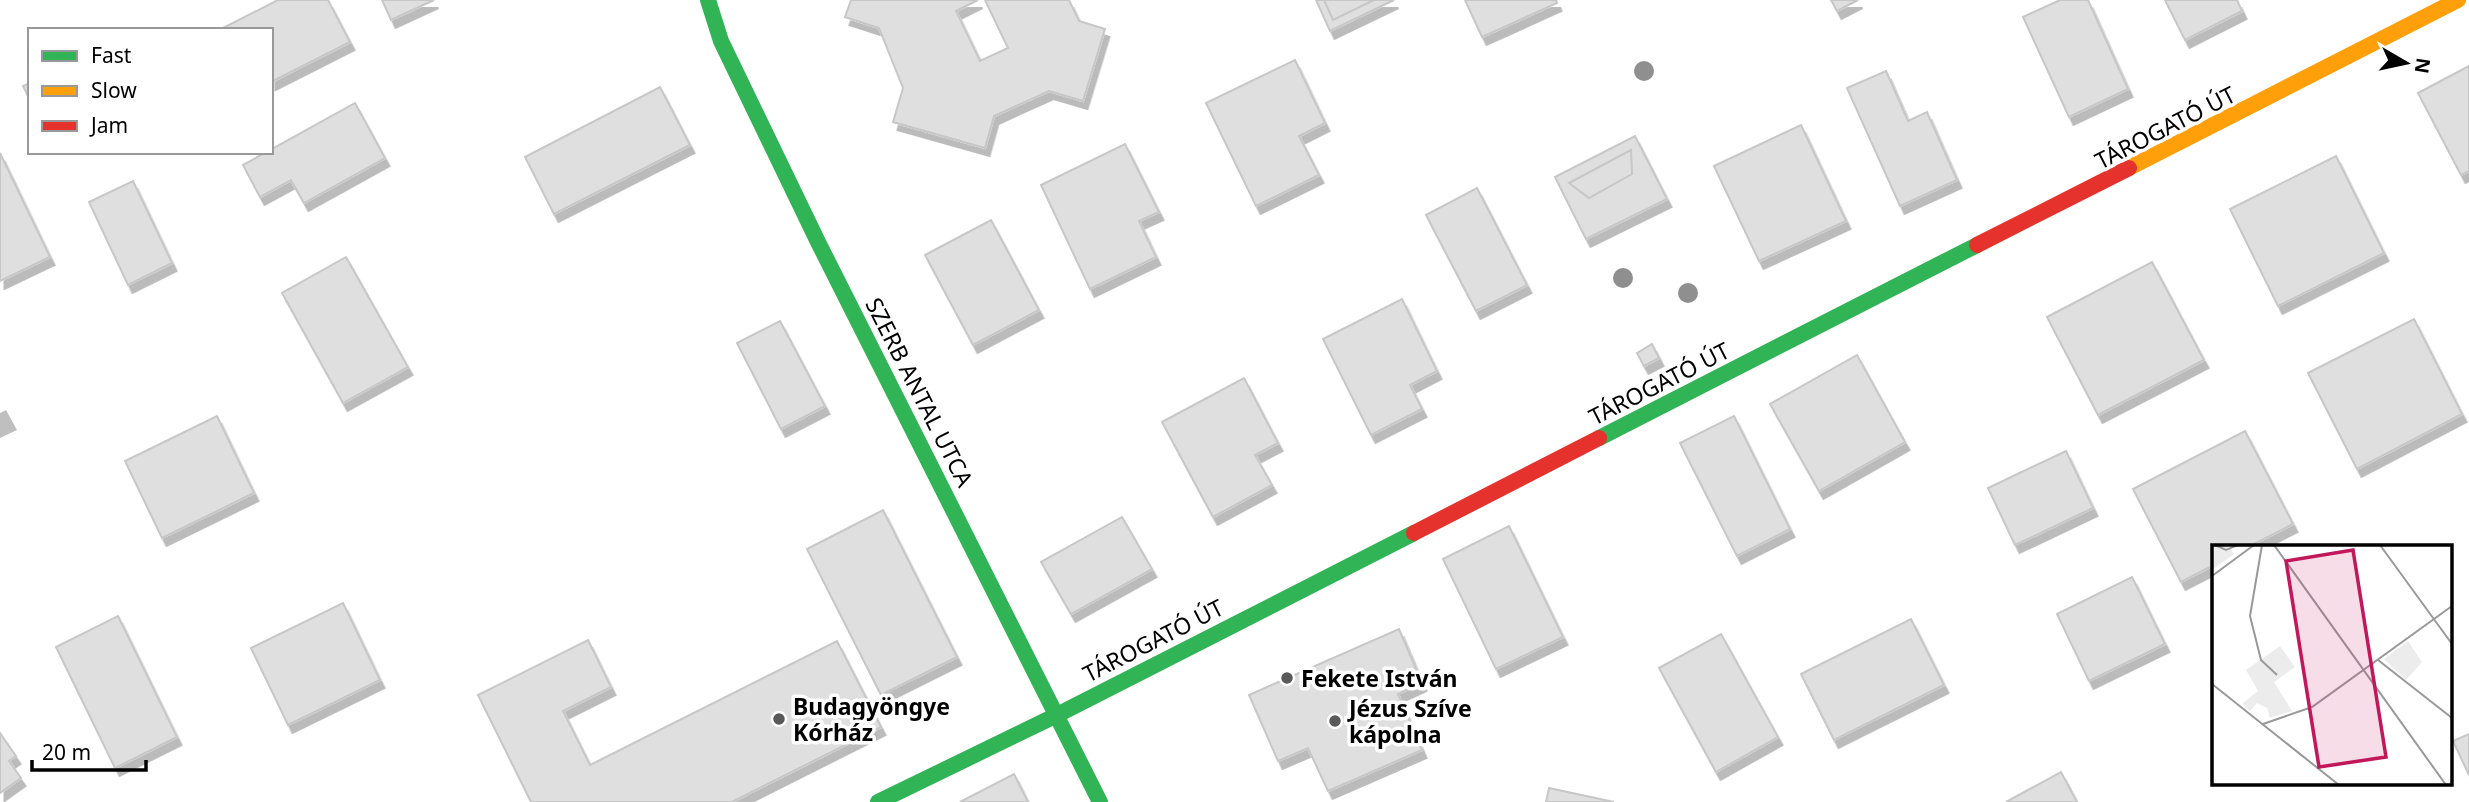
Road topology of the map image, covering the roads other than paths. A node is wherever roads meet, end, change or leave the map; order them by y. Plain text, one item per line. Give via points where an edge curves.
1 (708, 0) edge
2 (2458, 0) edge
3 (1059, 715) junction
4 (878, 802) edge
5 (1100, 802) edge

1 - 3 street, SZERB ANTAL UTCA via 721,41 818,242
2 - 3 street, TÁROGATÓ ÚT
3 - 4 street, TÁROGATÓ ÚT
3 - 5 street, SZERB ANTAL UTCA

